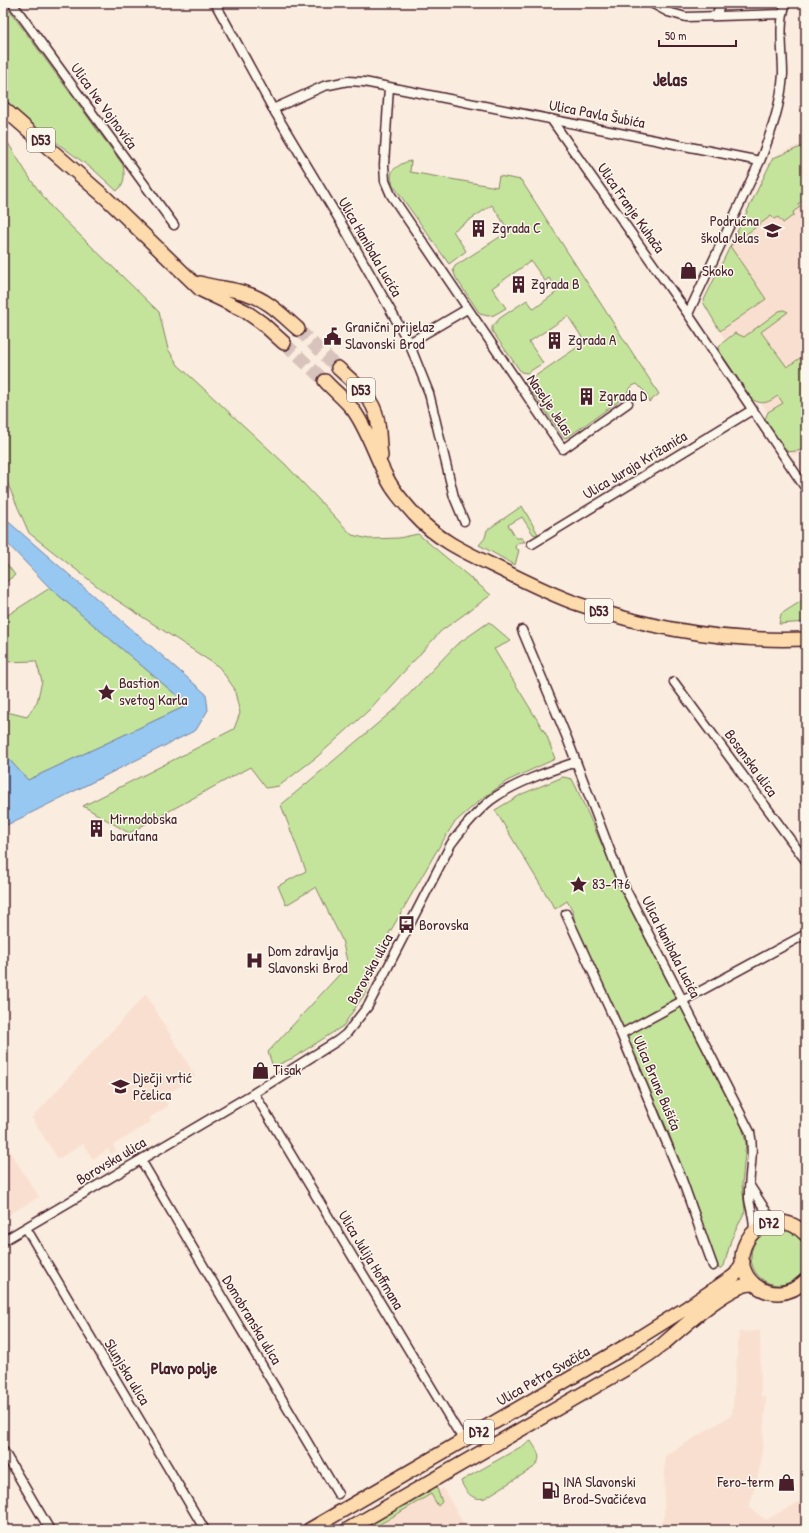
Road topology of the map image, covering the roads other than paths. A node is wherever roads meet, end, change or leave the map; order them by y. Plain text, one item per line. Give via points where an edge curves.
1 (12, 3) edge
2 (215, 3) edge
3 (651, 3) edge
4 (721, 3) edge
5 (786, 3) edge
6 (782, 14) junction
7 (716, 16) junction
8 (390, 87) junction
9 (3, 108) edge
10 (273, 109) junction
11 (550, 119) junction
12 (760, 161) junction
13 (174, 225) dead end
14 (188, 276) junction
15 (467, 309) junction
16 (688, 314) junction
17 (298, 329) tunnel mouth
18 (284, 343) tunnel mouth
19 (409, 343) junction
20 (338, 368) tunnel mouth
21 (325, 381) tunnel mouth
22 (628, 403) dead end
23 (752, 410) junction
24 (384, 471) junction
25 (806, 489) edge
26 (464, 521) dead end
27 (532, 544) dead end
28 (522, 630) dead end
29 (806, 640) edge
30 (674, 682) dead end
31 (576, 762) junction
32 (806, 861) edge
33 (566, 914) dead end
34 (806, 934) edge
35 (683, 1000) junction
36 (621, 1034) junction
37 (254, 1093) junction
38 (141, 1160) junction
39 (749, 1185) junction
40 (779, 1222) junction
41 (26, 1228) junction
42 (754, 1232) junction
43 (805, 1232) edge
44 (3, 1241) edge
45 (743, 1262) junction
46 (712, 1266) dead end
47 (806, 1280) edge
48 (754, 1284) junction
49 (465, 1440) junction
50 (3, 1450) edge
51 (338, 1494) dead end
52 (50, 1530) edge
53 (205, 1530) edge
54 (309, 1530) edge
55 (347, 1530) edge

1 - 13 street, Ulica Ive Vojnovića
2 - 10 street, Ulica Hanibala Lucića
3 - 7 street via 668,12 686,17
4 - 7 street
5 - 6 street
6 - 7 street
6 - 12 street via 783,75 779,107
8 - 10 street, Ulica Pavla Šubića via 348,81 324,86
8 - 11 street, Ulica Pavla Šubića
8 - 15 street, Naselje Jelas via 385,181 391,195
9 - 14 main road, D53 via 106,198
10 - 19 street, Ulica Hanibala Lucića
11 - 12 street, Ulica Pavla Šubića
11 - 16 street, Ulica Franje Kuhača
12 - 16 street
14 - 17 main road, D53 via 206,285 244,292 262,299
14 - 18 main road, D53 via 205,292 252,316
15 - 19 street
15 - 22 street, Naselje Jelas via 563,449
16 - 23 street, Ulica Franje Kuhača
19 - 26 street, Ulica Hanibala Lucića via 429,393 454,498
20 - 24 main road, D53 via 365,394 374,407
21 - 24 main road, D53 via 354,412
23 - 25 street, Ulica Franje Kuhača
23 - 27 street, Ulica Juraja Križanića
24 - 29 main road, D53 via 415,515 452,545 577,604 612,615 708,635
28 - 31 street, Ulica Hanibala Lucića
30 - 32 street, Bosanska ulica
31 - 35 street, Ulica Hanibala Lucića via 622,882
31 - 37 street, Borovska ulica via 507,791 476,813 451,844 368,1006 358,1020 333,1044
33 - 36 street, Ulica Brune Bušića
34 - 35 street
35 - 36 street
35 - 39 street, Ulica Hanibala Lucića via 750,1132 753,1149
36 - 46 street, Ulica Brune Bušića via 681,1177
37 - 38 street, Borovska ulica
37 - 49 street, Ulica Julija Hoffmana via 460,1436
38 - 41 street, Borovska ulica
38 - 51 street, Domobranska ulica
39 - 40 street via 768,1214
39 - 42 street, Ulica Hanibala Lucića
40 - 42 main road, D72 via 761,1226
40 - 43 main road, D72
41 - 44 street, Borovska ulica
41 - 53 street, Slunjska ulica
42 - 45 main road, D72 via 743,1251
45 - 48 main road
45 - 49 main road, Ulica Petra Svačića / D72 via 736,1274 682,1311
47 - 48 main road via 794,1290 781,1293 767,1292
48 - 55 main road, D72 via 744,1285 729,1293 634,1364
49 - 54 main road, Ulica Petra Svačića / D72
50 - 52 street

